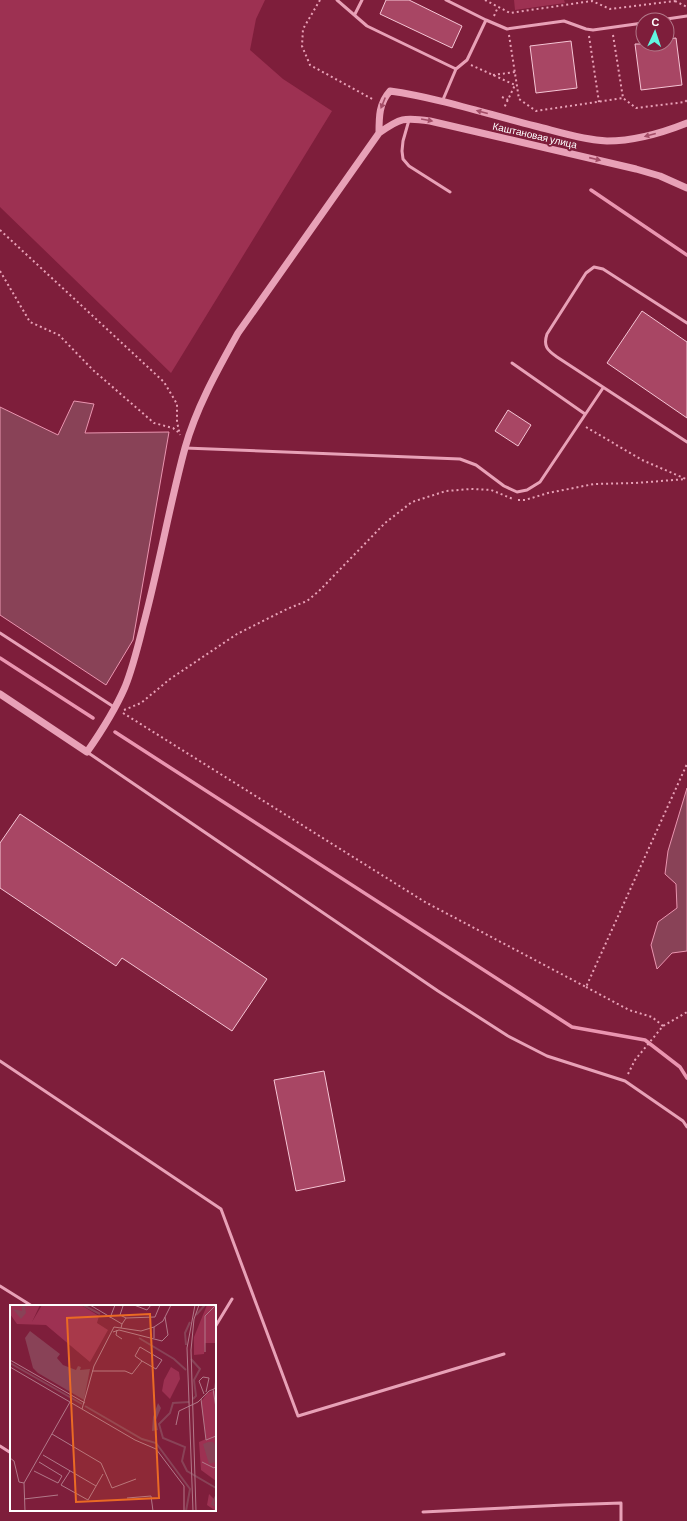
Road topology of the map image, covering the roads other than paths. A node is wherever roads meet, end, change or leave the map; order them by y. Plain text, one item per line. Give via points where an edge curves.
1 (337, 0) edge
2 (362, 0) edge
3 (446, 0) edge
4 (355, 14) junction
5 (687, 16) edge
6 (675, 18) edge
7 (486, 20) junction
8 (635, 23) edge
9 (456, 69) junction
10 (442, 102) junction
11 (410, 118) junction
12 (687, 123) edge
13 (379, 133) junction
14 (687, 188) edge
15 (450, 192) dead end
16 (687, 323) edge
17 (512, 363) dead end
18 (603, 388) junction
19 (585, 414) junction
20 (687, 442) edge
21 (185, 446) junction
22 (0, 633) edge
23 (0, 694) edge
24 (117, 710) junction
25 (87, 752) junction
26 (0, 1061) edge
27 (687, 1127) edge
28 (0, 1286) edge
29 (232, 1299) dead end
30 (30, 1305) edge
31 (216, 1325) edge
32 (504, 1354) dead end
33 (0, 1446) edge
34 (10, 1452) edge
35 (423, 1512) dead end
36 (621, 1521) edge

1 - 4 lane
2 - 4 lane
3 - 7 lane
4 - 9 lane via 367,26
5 - 6 lane
7 - 8 lane via 505,29 564,21 588,30
7 - 9 lane via 468,58
9 - 10 lane
12 -> 10 street, Каштановая улица via 636,138 607,141 575,137
10 -> 13 street, Каштановая улица via 390,91 384,98 380,110
11 - 13 street, Каштановая улица via 394,122
11 -> 14 street, Каштановая улица via 636,169
11 - 15 lane via 403,142 403,159 409,166
13 - 21 street via 238,333 218,367
16 - 18 lane via 603,268 594,267 586,273 544,341 548,350
17 - 19 lane
18 - 19 lane
18 - 20 lane
19 - 21 lane via 540,482 527,490 517,492 504,486 476,465 460,460
21 - 24 street via 144,623
22 - 24 lane
23 - 25 street
24 - 25 street
25 - 27 lane via 508,1036 547,1056 625,1081 683,1121
26 - 32 lane via 221,1208 298,1416
28 - 30 lane
29 - 31 lane
33 - 34 lane
35 - 36 lane via 621,1503

